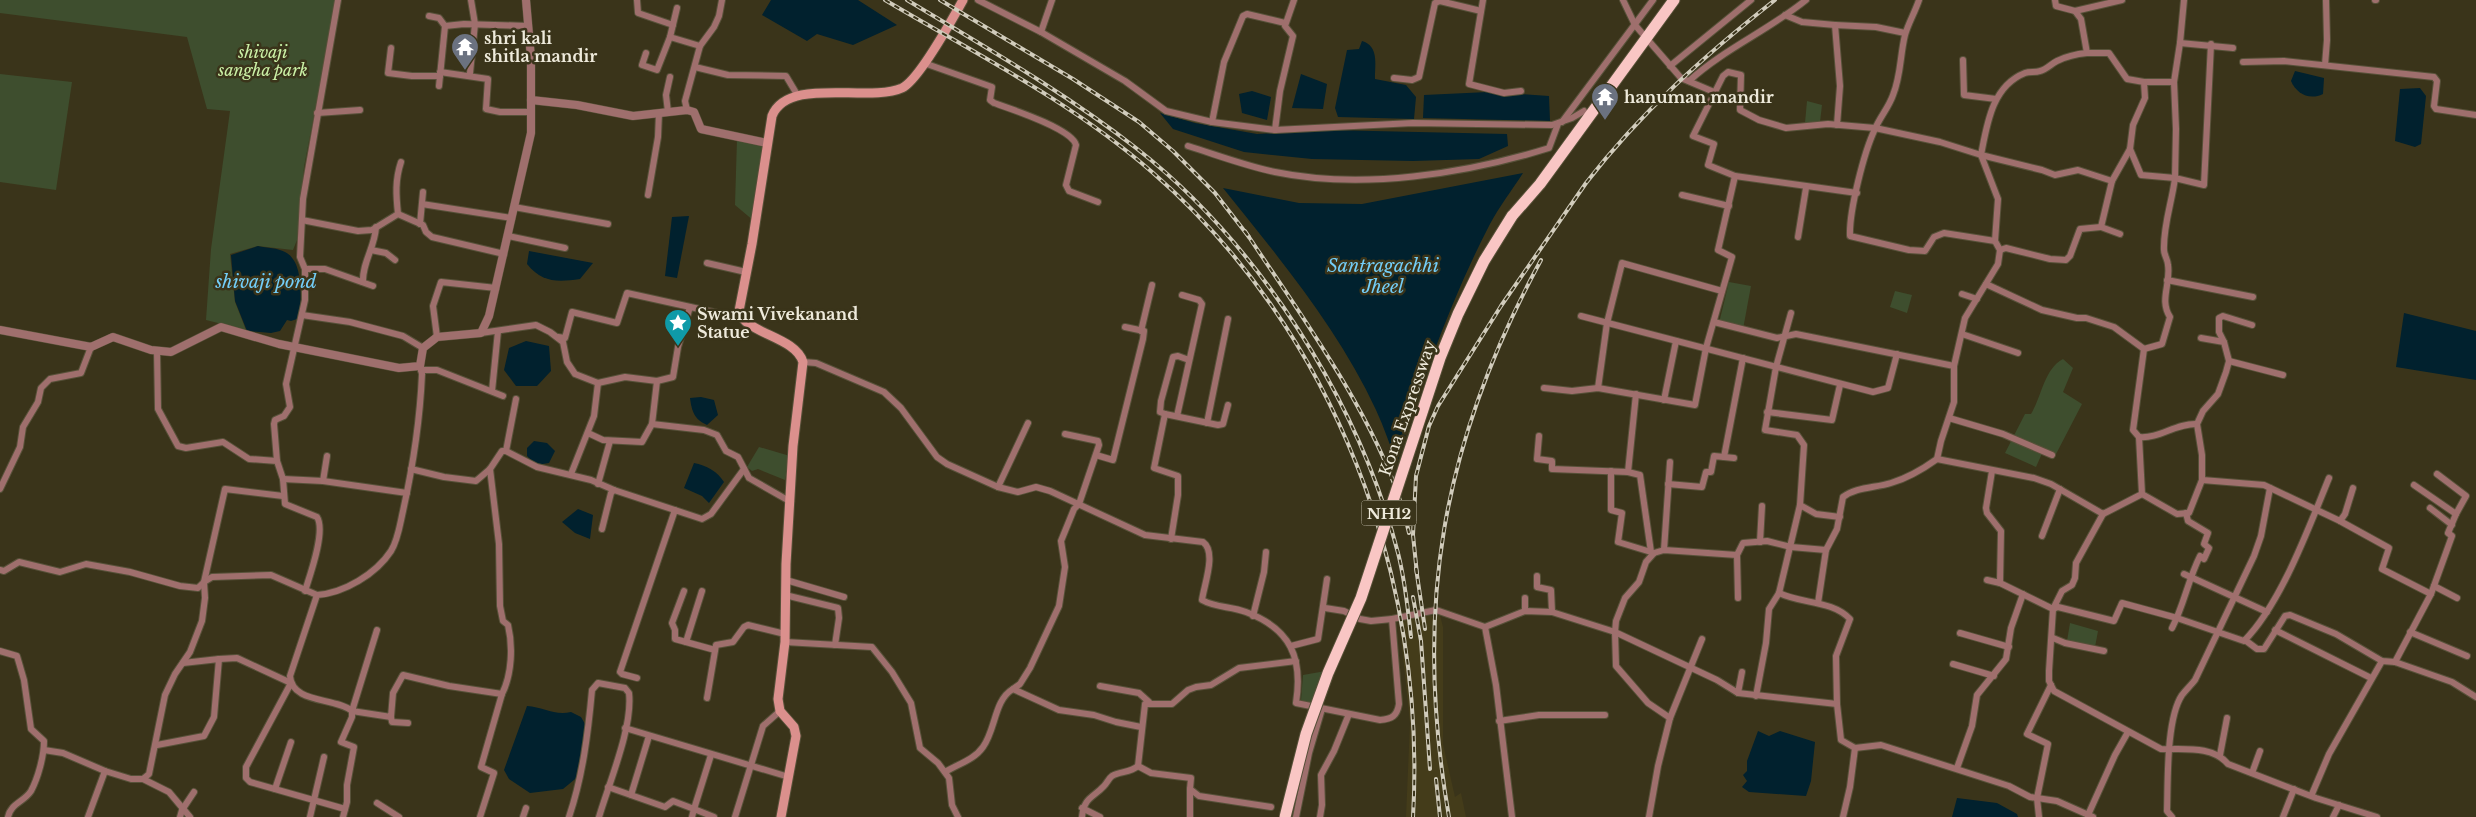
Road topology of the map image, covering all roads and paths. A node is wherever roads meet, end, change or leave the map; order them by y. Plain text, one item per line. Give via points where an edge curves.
1 (338, 0) edge
2 (471, 0) edge
3 (526, 0) edge
4 (637, 0) edge
5 (722, 0) edge
6 (963, 0) edge
7 (978, 0) edge
8 (1052, 0) edge
9 (1294, 0) edge
10 (1483, 0) edge
11 (1623, 0) edge
12 (1653, 0) edge
13 (1667, 0) edge
14 (1674, 0) edge
15 (1751, 0) edge
16 (1806, 0) edge
17 (1919, 0) edge
18 (2055, 0) edge
19 (2122, 0) edge
20 (2184, 0) edge
21 (2326, 0) edge
22 (678, 8) dead end
23 (1481, 11) junction
24 (2075, 11) junction
25 (429, 16) dead end
26 (1785, 16) junction
27 (1285, 23) junction
28 (475, 24) junction
29 (673, 25) junction
30 (1835, 25) junction
31 (445, 26) junction
32 (528, 26) junction
33 (1041, 32) junction
34 (1641, 32) junction
35 (1906, 33) junction
36 (670, 37) junction
37 (2180, 43) junction
38 (2212, 44) junction
39 (700, 46) junction
40 (391, 48) dead end
41 (2233, 48) dead end
42 (646, 53) dead end
43 (2087, 53) junction
44 (1963, 60) dead end
45 (2243, 62) dead end
46 (924, 63) junction
47 (2325, 65) junction
48 (1670, 66) junction
49 (695, 67) junction
50 (470, 73) dead end
51 (440, 74) junction
52 (670, 77) dead end
53 (1394, 78) dead end
54 (1689, 81) junction
55 (2144, 82) junction
56 (2174, 82) junction
57 (439, 86) dead end
58 (1521, 91) dead end
59 (1714, 92) junction
60 (798, 96) junction
61 (1996, 99) junction
62 (531, 100) junction
63 (360, 110) dead end
64 (687, 110) junction
65 (1584, 111) junction
66 (531, 112) junction
67 (317, 113) junction
68 (663, 113) junction
69 (2476, 115) edge
70 (1212, 122) junction
71 (1560, 123) junction
72 (1837, 125) junction
73 (1875, 128) junction
74 (1275, 130) junction
75 (767, 143) junction
76 (1188, 146) dead end
77 (2130, 149) junction
78 (1981, 155) junction
79 (401, 162) dead end
80 (1735, 176) junction
81 (2175, 178) junction
82 (2112, 181) junction
83 (1806, 188) junction
84 (423, 192) dead end
85 (1856, 193) junction
86 (648, 195) dead end
87 (1682, 195) dead end
88 (1098, 202) dead end
89 (422, 204) junction
90 (1728, 206) junction
91 (514, 207) junction
92 (398, 214) junction
93 (1512, 216) junction
94 (512, 218) junction
95 (302, 220) junction
96 (420, 224) junction
97 (608, 224) dead end
98 (376, 227) junction
99 (2101, 227) junction
100 (2120, 234) dead end
101 (508, 236) junction
102 (1798, 237) dead end
103 (1995, 241) junction
104 (565, 248) dead end
105 (371, 250) junction
106 (2000, 250) junction
107 (504, 254) junction
108 (395, 260) dead end
109 (707, 263) dead end
110 (306, 269) junction
111 (746, 272) junction
112 (2166, 280) junction
113 (363, 282) junction
114 (1986, 284) junction
115 (1152, 285) dead end
116 (373, 286) dead end
117 (496, 288) junction
118 (1722, 291) junction
119 (1962, 294) dead end
120 (1182, 295) dead end
121 (2253, 297) dead end
122 (1977, 299) junction
123 (690, 306) junction
124 (1791, 313) dead end
125 (740, 314) junction
126 (302, 315) junction
127 (1581, 316) dead end
128 (1228, 318) dead end
129 (1714, 322) junction
130 (1607, 323) junction
131 (2252, 325) dead end
132 (1125, 327) dead end
133 (0, 330) edge
134 (498, 331) junction
135 (1141, 331) junction
136 (481, 333) junction
137 (1962, 334) junction
138 (1784, 336) junction
139 (437, 337) junction
140 (558, 337) junction
141 (2202, 338) dead end
142 (1676, 341) junction
143 (2224, 342) junction
144 (294, 346) junction
145 (91, 347) junction
146 (423, 348) junction
147 (1706, 348) junction
148 (2144, 349) junction
149 (156, 351) junction
150 (2018, 353) dead end
151 (1897, 354) junction
152 (1743, 358) junction
153 (1190, 360) junction
154 (2229, 361) junction
155 (803, 362) junction
156 (1954, 366) junction
157 (1776, 367) junction
158 (420, 368) junction
159 (2283, 375) dead end
160 (657, 381) junction
161 (598, 383) junction
162 (1840, 385) junction
163 (1544, 388) dead end
164 (1598, 388) junction
165 (492, 391) junction
166 (1636, 394) junction
167 (503, 396) dead end
168 (516, 399) dead end
169 (1664, 400) junction
170 (1228, 405) dead end
171 (1767, 412) junction
172 (1165, 414) junction
173 (1177, 416) junction
174 (1949, 418) junction
175 (1028, 422) dead end
176 (1206, 423) junction
177 (652, 424) junction
178 (2197, 424) junction
179 (588, 433) junction
180 (1065, 434) dead end
181 (1539, 436) dead end
182 (2139, 437) junction
183 (610, 440) junction
184 (506, 451) junction
185 (1096, 455) junction
186 (2052, 455) dead end
187 (327, 456) dead end
188 (1724, 457) junction
189 (1734, 458) dead end
190 (1937, 459) junction
191 (277, 461) junction
192 (1670, 462) dead end
193 (411, 469) junction
194 (490, 469) junction
195 (744, 469) junction
196 (1611, 471) junction
197 (1992, 471) junction
198 (1628, 472) junction
199 (571, 474) junction
200 (2437, 474) dead end
201 (2329, 478) dead end
202 (283, 479) junction
203 (2202, 480) junction
204 (323, 481) junction
205 (598, 484) junction
206 (1668, 484) junction
207 (2414, 486) dead end
208 (998, 487) junction
209 (2270, 488) junction
210 (2353, 488) dead end
211 (0, 489) edge
212 (2060, 489) junction
213 (614, 490) junction
214 (407, 493) junction
215 (2142, 494) junction
216 (284, 496) junction
217 (791, 502) junction
218 (1079, 504) junction
219 (1800, 505) junction
220 (1762, 506) dead end
221 (2430, 508) dead end
222 (675, 510) junction
223 (2316, 511) junction
224 (2186, 513) junction
225 (2103, 514) junction
226 (2456, 514) junction
227 (1840, 517) junction
228 (2340, 521) junction
229 (2452, 525) junction
230 (602, 529) dead end
231 (2042, 536) dead end
232 (1171, 539) junction
233 (1760, 542) junction
234 (1791, 547) junction
235 (1664, 550) junction
236 (1826, 550) junction
237 (1266, 552) dead end
238 (1652, 552) junction
239 (1737, 555) junction
240 (0, 570) edge
241 (1537, 576) dead end
242 (2186, 576) junction
243 (1327, 579) dead end
244 (786, 580) junction
245 (1987, 580) dead end
246 (204, 582) junction
247 (2000, 583) junction
248 (2434, 586) junction
249 (684, 591) dead end
250 (702, 591) dead end
251 (305, 592) junction
252 (1779, 594) junction
253 (2023, 594) junction
254 (2431, 594) junction
255 (317, 595) junction
256 (785, 596) junction
257 (844, 597) dead end
258 (1524, 598) dead end
259 (1738, 598) dead end
260 (2234, 598) junction
261 (2457, 598) dead end
262 (1818, 603) junction
263 (1325, 608) junction
264 (2053, 609) junction
265 (1524, 611) junction
266 (1552, 612) junction
267 (2267, 612) junction
268 (1253, 616) junction
269 (2177, 618) junction
270 (1392, 619) junction
271 (1485, 627) junction
272 (2172, 628) dead end
273 (377, 630) dead end
274 (2275, 630) junction
275 (2218, 631) junction
276 (1615, 632) junction
277 (2410, 632) junction
278 (1960, 633) dead end
279 (785, 638) junction
280 (2053, 638) junction
281 (1702, 639) dead end
282 (2245, 640) junction
283 (686, 642) junction
284 (836, 645) junction
285 (1291, 646) junction
286 (2009, 647) junction
287 (715, 650) junction
288 (0, 651) edge
289 (2104, 651) dead end
290 (2467, 656) dead end
291 (219, 659) junction
292 (1296, 661) junction
293 (2382, 661) junction
294 (2395, 662) junction
295 (183, 663) junction
296 (1953, 664) dead end
297 (1690, 669) junction
298 (1742, 672) dead end
299 (1994, 676) junction
300 (638, 678) dead end
301 (2371, 678) junction
302 (291, 683) junction
303 (2051, 685) junction
304 (1100, 686) dead end
305 (1013, 689) junction
306 (502, 694) junction
307 (1738, 694) junction
308 (1756, 696) junction
309 (2476, 697) edge
310 (707, 698) dead end
311 (1149, 702) junction
312 (1837, 704) junction
313 (1322, 709) junction
314 (780, 711) junction
315 (352, 712) junction
316 (1349, 714) junction
317 (1605, 715) dead end
318 (390, 718) junction
319 (1670, 718) junction
320 (2227, 718) dead end
321 (1500, 721) junction
322 (408, 723) dead end
323 (1141, 727) junction
324 (625, 728) junction
325 (2128, 732) junction
326 (649, 736) junction
327 (291, 742) dead end
328 (157, 746) junction
329 (1855, 748) junction
330 (2169, 749) junction
331 (44, 750) junction
332 (2260, 751) dead end
333 (711, 755) junction
334 (2220, 755) junction
335 (324, 757) dead end
336 (1138, 766) junction
337 (752, 768) junction
338 (1957, 768) junction
339 (105, 771) junction
340 (945, 772) junction
341 (2252, 772) junction
342 (789, 777) junction
343 (143, 779) junction
344 (608, 786) junction
345 (2294, 788) junction
346 (275, 789) junction
347 (1190, 789) junction
348 (194, 792) dead end
349 (2312, 794) junction
350 (631, 795) junction
351 (2037, 798) junction
352 (313, 800) junction
353 (376, 804) dead end
354 (2339, 805) junction
355 (1271, 807) dead end
356 (526, 808) dead end
357 (1082, 808) junction
358 (346, 809) junction
359 (694, 809) junction
360 (182, 810) junction
361 (2090, 816) edge
362 (8, 817) edge
363 (88, 817) edge
364 (180, 817) edge
365 (190, 817) edge
366 (310, 817) edge
367 (343, 817) edge
368 (398, 817) edge
369 (480, 817) edge
370 (523, 817) edge
371 (569, 817) edge
372 (599, 817) edge
373 (692, 817) edge
374 (714, 817) edge
375 (735, 817) edge
376 (781, 817) edge
377 (958, 817) edge
378 (1082, 817) edge
379 (1100, 817) edge
380 (1190, 817) edge
381 (1285, 817) edge
382 (1296, 817) edge
383 (1320, 817) edge
384 (1512, 817) edge
385 (1649, 817) edge
386 (1843, 817) edge
387 (2039, 817) edge
388 (2172, 817) edge
389 (2282, 817) edge
390 (2334, 817) edge
391 (2377, 817) edge

1 - 67 street
2 - 28 street
3 - 32 street
4 - 29 street via 638,12
5 - 39 street via 714,27
6 - 46 main road
7 - 33 street
8 - 33 street
9 - 27 street
10 - 23 street
11 - 34 street
12 - 34 street
13 - 34 highway, Kona Expressway / NH12
14 - 34 highway, Kona Expressway / NH12
15 - 48 street
16 - 26 street
17 - 35 street
18 - 24 street via 2056,6
19 - 24 street
20 - 37 street
21 - 47 street
22 - 29 street
23 - 53 street via 1440,1 1435,3 1419,77 1412,80
23 - 58 street via 1469,84 1504,93
24 - 43 street via 2081,19
25 - 31 street via 439,18
26 - 30 street via 1802,22
26 - 54 street via 1706,66
27 - 70 street via 1247,14 1243,16 1224,62
27 - 74 street via 1293,36
28 - 31 street
28 - 32 street
28 - 50 street
29 - 36 street
30 - 35 street via 1876,27
30 - 72 street via 1840,86
31 - 51 street
32 - 62 street
33 - 70 street via 1125,81 1166,111
34 - 48 street
34 - 65 highway, Kona Expressway / NH12
34 - 71 street
34 - 93 highway, Kona Expressway / NH12 via 1540,184
35 - 73 street via 1893,96
36 - 39 street
36 - 42 street via 656,70 642,65
37 - 38 street via 2203,47
37 - 56 street
38 - 41 street
38 - 81 street via 2204,184
39 - 49 street
40 - 51 street via 388,73 412,76
43 - 55 street via 2109,53 2127,79
43 - 61 street via 2056,61 2041,71 2026,72 2009,82
44 - 61 street via 1964,96
45 - 47 street
46 - 60 main road via 910,82 894,90
46 - 88 street via 992,87 990,100 994,103 1039,122 1048,122 1072,138 1076,145 1066,185 1068,191
47 - 69 street via 2434,77 2437,81 2436,109
48 - 54 street via 1681,78
49 - 60 street via 728,74 786,76
49 - 64 street via 685,101
51 - 57 street
51 - 66 street via 488,79 486,109
52 - 68 street
54 - 59 street
55 - 56 street
55 - 77 street via 2145,98 2133,125
56 - 81 street
59 - 72 street via 1723,76 1728,72 1735,73 1741,78 1740,110 1759,120 1786,128
59 - 80 street via 1693,136 1714,144 1708,165
60 - 75 main road via 783,102 774,111
61 - 78 street
62 - 66 street
62 - 68 street via 633,116
63 - 67 street
64 - 68 street
64 - 75 street via 694,112 701,129
65 - 71 street
65 - 93 highway, Kona Expressway / NH12
66 - 91 street via 531,133
67 - 95 street
68 - 86 street
70 - 74 street
71 - 74 street via 1404,123
71 - 76 street via 1549,148 1511,160 1382,179 1277,172
72 - 73 street
73 - 78 street
73 - 85 street
75 - 111 main road
77 - 81 street via 2141,175
77 - 82 street
78 - 82 street via 2055,175 2078,170
78 - 103 street via 1998,199
79 - 92 street via 395,181
80 - 83 street
80 - 90 street
81 - 112 street via 2166,226 2164,252 2169,265
82 - 99 street
83 - 85 street
83 - 102 street
84 - 89 street
85 - 103 street via 1850,236 1917,251 1925,251 1934,237 1944,233
87 - 90 street
89 - 94 street
89 - 96 street
90 - 118 street via 1718,250 1732,257
91 - 94 street
91 - 97 street
92 - 96 street
92 - 98 street
93 - 381 highway, Kona Expressway / NH12, bridge via 1484,261 1440,358 1361,598 1306,734
94 - 101 street
95 - 98 street via 358,231
95 - 110 street via 300,257
96 - 107 street via 432,237
98 - 105 street
99 - 100 street
99 - 106 street via 2080,229 2066,260 2006,248
101 - 104 street
101 - 107 street
103 - 106 street
105 - 108 street
105 - 113 street via 363,271
106 - 114 street via 1998,264
107 - 117 street
109 - 111 street
110 - 113 street via 325,269
110 - 126 street
111 - 125 main road
112 - 121 street
112 - 148 street via 2164,309 2170,317 2162,344
113 - 116 street
114 - 122 street
114 - 148 street via 2042,310 2086,318 2114,328
115 - 135 street
117 - 136 street
117 - 139 street via 441,282 433,306
118 - 129 street
118 - 130 street via 1622,263
119 - 122 street
120 - 153 street via 1202,304
122 - 137 street via 1965,318
123 - 125 street via 722,314
123 - 140 street via 627,293 617,323 572,312 565,338
123 - 160 street via 673,377
124 - 138 street
125 - 155 main road via 744,320 797,350
126 - 144 street
126 - 146 street via 350,322 403,336
127 - 130 street
128 - 176 street
129 - 138 street via 1777,338
129 - 147 street
130 - 142 street
130 - 164 street
131 - 143 street via 2223,316 2219,318 2219,332
132 - 135 street
133 - 145 street
134 - 136 street
134 - 140 street via 536,325
134 - 165 street
135 - 185 street via 1144,332 1113,460
136 - 139 street
137 - 150 street
137 - 156 street
138 - 151 street via 1796,334
138 - 157 street
139 - 146 street
140 - 161 street via 575,374
141 - 143 street
142 - 147 street
142 - 169 street
143 - 154 street
144 - 149 street via 221,327 172,352
144 - 158 street via 399,368
144 - 191 street via 286,384 290,407 274,424
145 - 149 street via 113,337
145 - 211 street via 81,373 50,379 41,388 38,402 23,427 20,447
146 - 158 street
147 - 152 street
147 - 169 street via 1695,405
148 - 182 street via 2133,430
149 - 191 street via 158,409 178,446 186,448 222,442 249,459
151 - 156 street
151 - 162 street via 1888,388 1873,392
152 - 157 street
152 - 188 street
153 - 172 street via 1173,357 1161,401 1160,412
153 - 173 street
154 - 159 street
154 - 178 street via 2218,394 2203,411
155 - 208 street via 816,363 884,392 901,408 937,457
155 - 217 main road via 793,446
156 - 174 street via 1954,402
157 - 162 street
157 - 171 street
158 - 165 street via 437,370
158 - 193 street via 420,412
160 - 161 street via 625,377
160 - 177 street
161 - 179 street via 598,400
162 - 171 street via 1832,420
163 - 164 street via 1572,391
164 - 166 street
165 - 167 street
166 - 169 street
166 - 198 street
168 - 184 street
170 - 176 street via 1223,424
171 - 219 street via 1764,430 1797,435 1804,445
172 - 173 street
172 - 232 street via 1154,468 1178,476
173 - 176 street
174 - 186 street via 2003,434
174 - 190 street
175 - 208 street
177 - 183 street via 642,442
177 - 195 street via 717,434 726,451 738,457
178 - 182 street via 2172,428 2150,438
178 - 203 street
179 - 183 street
179 - 199 street
180 - 185 street via 1098,441
181 - 196 street via 1537,459 1552,461 1552,469
182 - 215 street
183 - 205 street
184 - 194 street via 502,451
184 - 199 street via 537,467
185 - 218 street
187 - 204 street
188 - 189 street
188 - 206 street via 1714,456 1711,472 1706,472 1702,487
190 - 197 street
190 - 227 street via 1918,472 1892,483 1850,492 1843,497
191 - 202 street
192 - 206 street
193 - 194 street via 476,481
193 - 214 street
194 - 306 street via 498,544 500,606 511,637 507,684
195 - 217 street via 749,478
195 - 222 street via 711,514 702,519
196 - 198 street
196 - 238 street via 1611,510 1622,513 1618,542
197 - 212 street via 2034,478
197 - 247 street via 1986,508 2001,531
198 - 238 street via 1640,475
199 - 205 street
200 - 226 street via 2466,496
201 - 223 street
202 - 204 street
202 - 216 street
203 - 209 street via 2250,482
203 - 224 street via 2189,513
204 - 214 street
205 - 213 street
206 - 235 street
207 - 226 street
208 - 218 street via 1018,492 1036,487
209 - 223 street
209 - 260 street via 2261,536
210 - 228 street
212 - 225 street
212 - 231 street
213 - 222 street
213 - 230 street
214 - 255 street via 392,550 380,564 354,584
215 - 224 street via 2177,514
215 - 225 street
216 - 246 street via 225,488
216 - 251 street via 288,506 317,516 321,524
217 - 244 main road
218 - 232 street via 1145,535
218 - 305 street via 1061,541 1065,567 1059,606 1030,668
219 - 227 street via 1816,514
219 - 234 street
220 - 233 street
221 - 229 street
222 - 300 street via 620,672
223 - 228 street
223 - 267 street
224 - 242 street via 2188,521 2208,533 2204,544 2209,548 2204,559 2200,556
225 - 264 street via 2076,563 2072,585 2062,591
226 - 229 street
227 - 236 street
228 - 254 street via 2389,548 2382,569
229 - 248 street via 2448,533 2452,536
232 - 268 street via 1207,545 1210,554 1202,600
233 - 234 street
233 - 239 street via 1744,543
234 - 236 street
234 - 252 street
235 - 238 street
235 - 239 street
236 - 262 street
237 - 268 street
238 - 276 street via 1639,582 1625,598
239 - 259 street
240 - 246 street via 19,562 60,572 86,564 180,586 198,588
241 - 266 street via 1537,587 1551,590
242 - 260 street
242 - 269 street
243 - 263 street
244 - 256 main road
244 - 257 street
245 - 247 street
246 - 251 street via 212,577 271,575
246 - 295 street via 202,621
247 - 253 street
248 - 254 street
248 - 261 street
249 - 283 street via 672,627 676,639
250 - 283 street
251 - 255 street
252 - 262 street
252 - 308 street via 1769,609
253 - 264 street
253 - 286 street
254 - 277 street
255 - 302 street via 290,676
256 - 279 main road
256 - 284 street via 838,608
258 - 265 street
260 - 267 street
260 - 275 street
262 - 312 street via 1850,619 1836,656
263 - 270 street via 1371,621
263 - 285 street via 1318,639
264 - 269 street via 2058,607 2114,620 2122,603
264 - 280 street
265 - 266 street
265 - 271 street
266 - 276 street
267 - 282 street via 2258,628
268 - 285 street via 1267,622
269 - 272 street
269 - 275 street
270 - 271 street via 1436,610
270 - 316 street via 1398,711 1389,720
271 - 321 street
273 - 315 street
274 - 282 street via 2264,649 2257,649
274 - 293 street via 2285,616 2302,618
274 - 301 street
275 - 282 street
275 - 330 street via 2195,680 2177,706
276 - 297 street
276 - 319 street via 1616,666 1648,703
277 - 290 street
277 - 294 street
278 - 286 street
279 - 284 street
279 - 287 street via 748,625 733,642 720,643
279 - 314 main road
280 - 289 street
280 - 303 street via 2049,671
281 - 297 street
283 - 287 street
284 - 340 street via 872,647 911,703 920,748
285 - 292 street
286 - 299 street via 2006,659
287 - 310 street
288 - 331 street via 17,656 31,729 44,741
291 - 295 street
291 - 302 street via 237,658
291 - 328 street via 214,717 204,736
292 - 311 street via 1239,668 1211,685 1188,690 1172,704
292 - 313 street via 1299,675 1296,703
293 - 294 street
293 - 301 street
294 - 309 street via 2452,682
295 - 328 street via 165,696
296 - 299 street
297 - 307 street via 1717,680
297 - 319 street
298 - 307 street
299 - 338 street via 1978,695 1972,726
301 - 349 street via 2329,754
302 - 315 street via 298,693 345,706
302 - 346 street via 246,766 246,778 250,782
303 - 325 street via 2054,691 2068,700
303 - 351 street via 2027,734 2048,744
304 - 311 street via 1139,694
305 - 323 street via 1059,710
305 - 340 street via 1001,700 983,747 966,762
306 - 318 street via 403,675 393,693
306 - 369 street via 481,767 494,773
307 - 308 street
308 - 312 street
311 - 323 street via 1145,704
312 - 329 street via 1841,740
313 - 316 street
313 - 382 street via 1309,752
314 - 337 street via 763,726
314 - 342 main road via 795,731
315 - 318 street
315 - 358 street via 341,742 354,747
316 - 383 street via 1321,775
317 - 321 street via 1539,715
318 - 322 street via 392,722
319 - 385 street
320 - 334 street
321 - 384 street
323 - 336 street
324 - 326 street
324 - 344 street
324 - 371 street via 629,693 624,688 598,684 592,690 584,766
325 - 330 street via 2161,749
325 - 361 street
326 - 333 street
326 - 350 street
327 - 346 street
328 - 343 street via 149,774
329 - 338 street via 1882,745
329 - 386 street
330 - 334 street via 2191,749
330 - 388 street via 2167,811
331 - 339 street via 62,753
331 - 362 street via 30,792 14,804
332 - 341 street
333 - 337 street
333 - 359 street
334 - 341 street via 2228,764
335 - 352 street
336 - 347 street via 1151,773 1191,778
336 - 357 street via 1132,771 1111,776
337 - 342 street
337 - 375 street
338 - 351 street
339 - 343 street
339 - 363 street
340 - 377 street
341 - 345 street
342 - 376 main road
343 - 360 street via 169,792
344 - 350 street
344 - 372 street
345 - 349 street
345 - 389 street
346 - 352 street
347 - 355 street via 1200,796
347 - 380 street
348 - 360 street
349 - 354 street
350 - 359 street via 665,807 674,801
351 - 361 street via 2056,801
351 - 387 street
352 - 358 street
352 - 366 street
353 - 368 street
354 - 390 street
354 - 391 street
356 - 370 street
357 - 378 street
357 - 379 street
358 - 367 street
359 - 373 street
359 - 374 street
360 - 364 street
360 - 365 street

